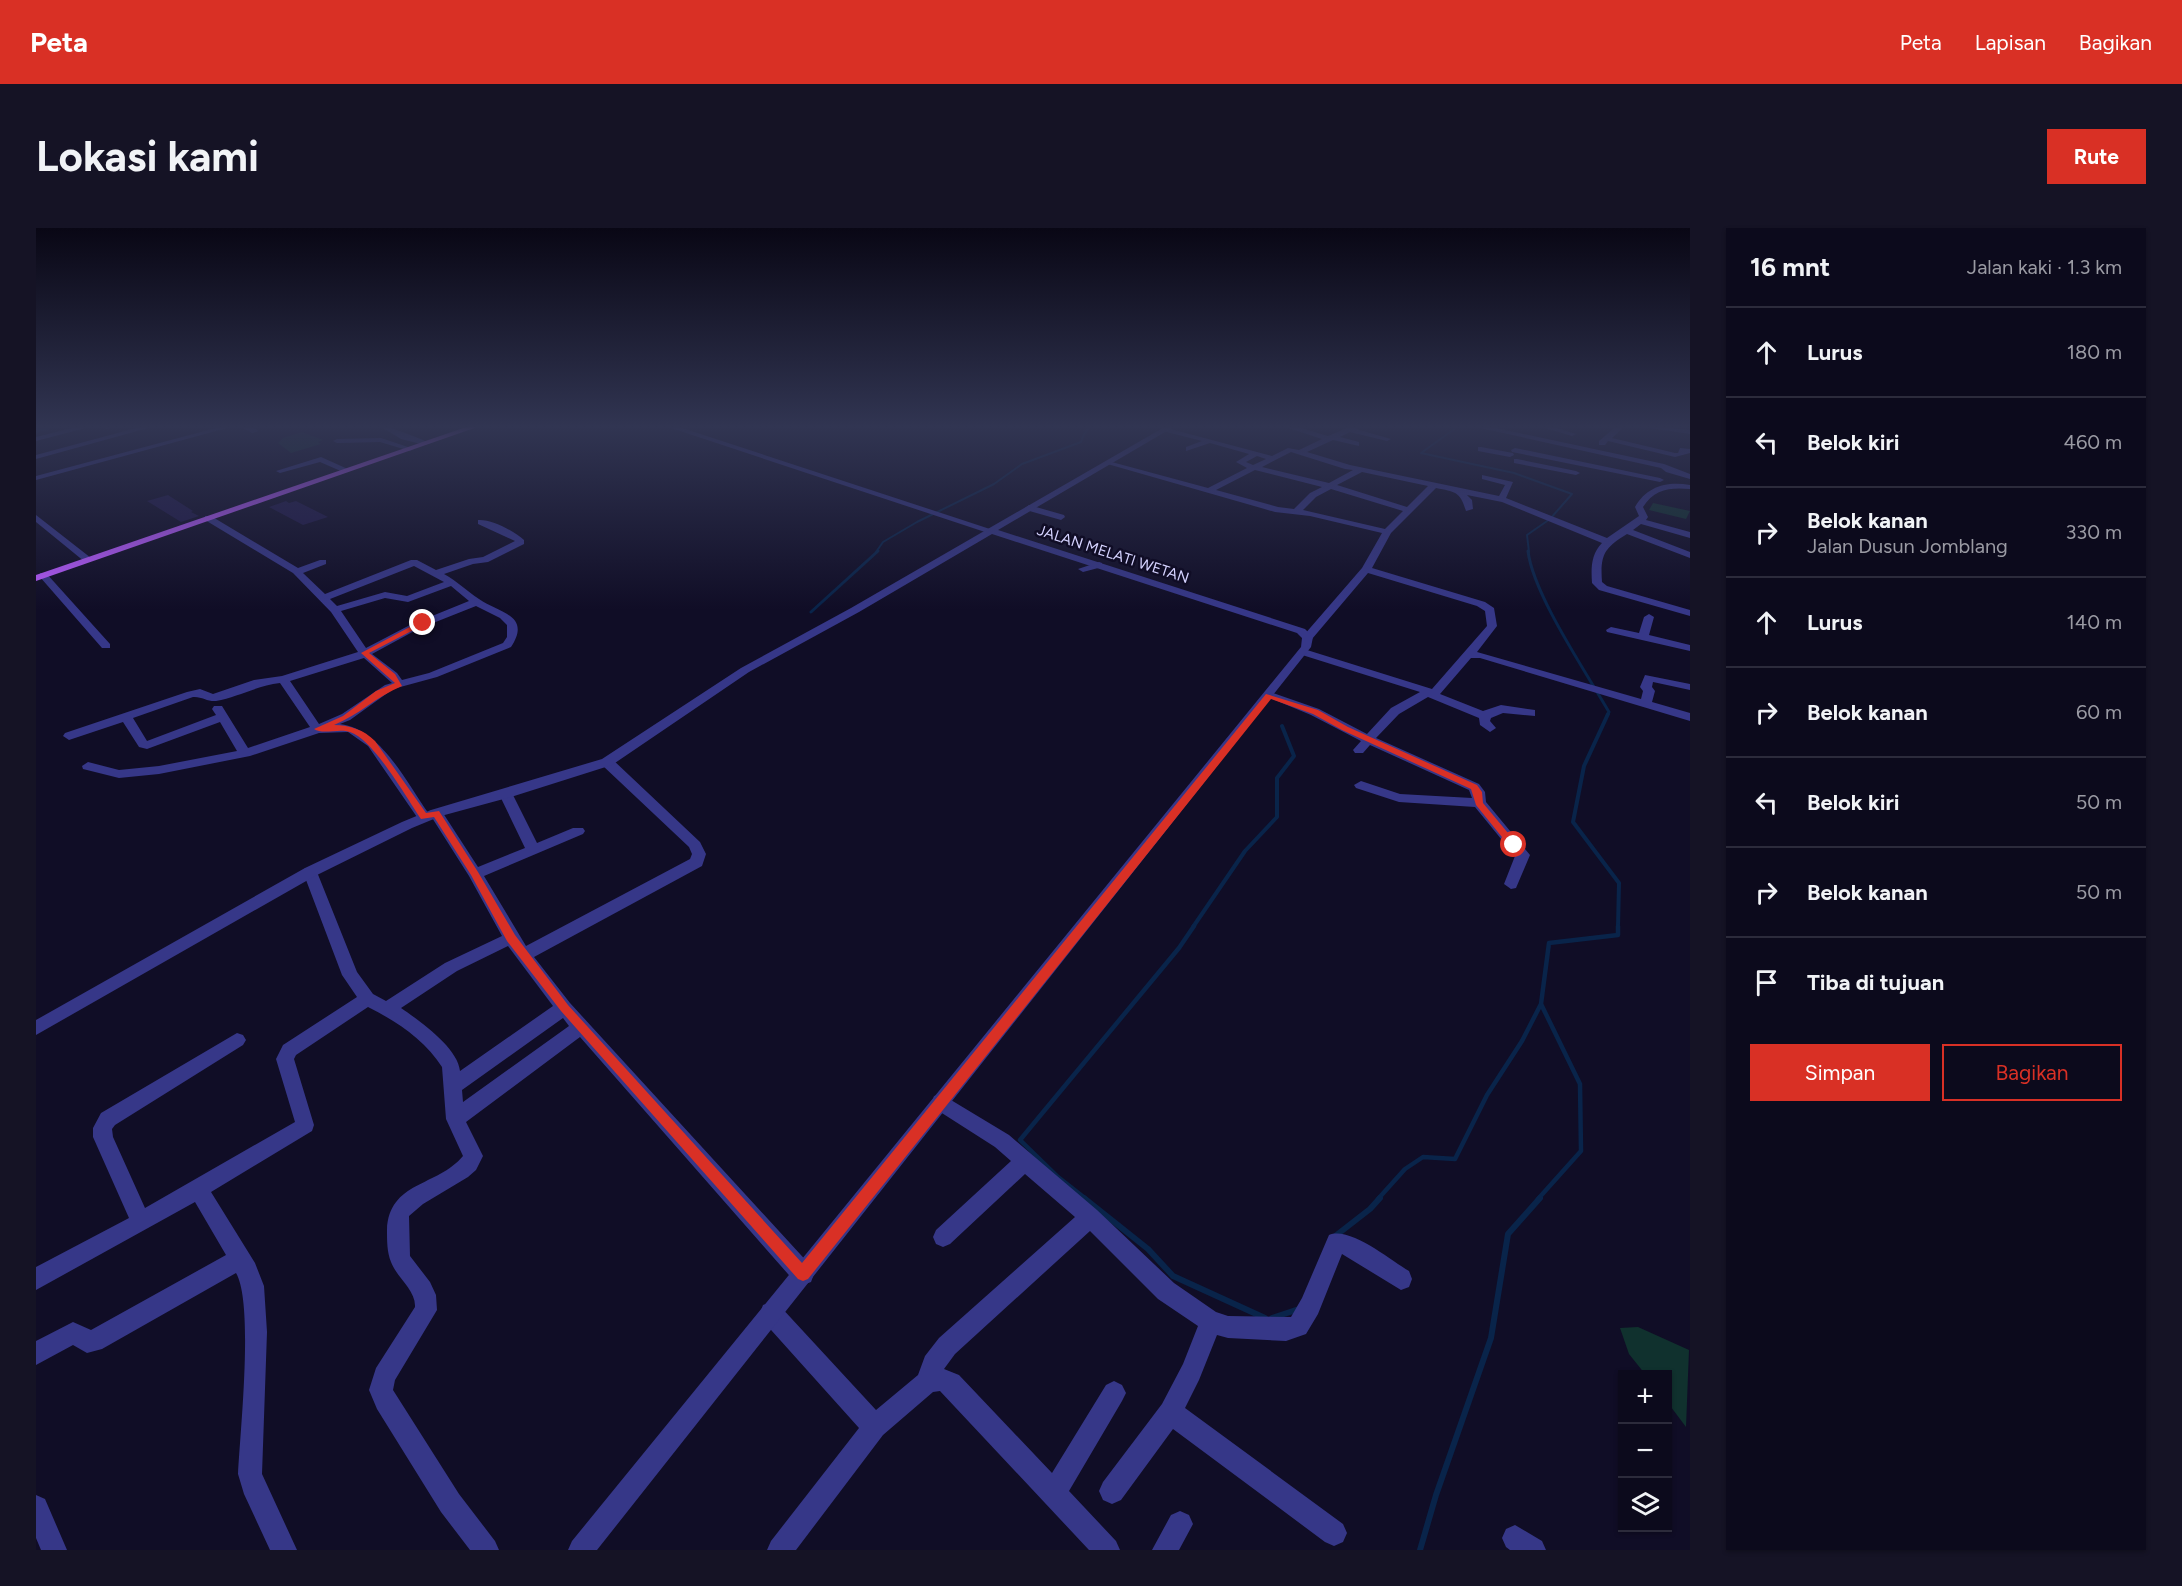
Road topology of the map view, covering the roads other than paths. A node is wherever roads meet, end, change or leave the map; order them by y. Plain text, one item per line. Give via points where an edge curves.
1 (298, 487) edge
2 (861, 487) edge
3 (1066, 487) edge
4 (1198, 487) edge
5 (1217, 487) edge
6 (1329, 487) edge
7 (1332, 487) edge
8 (1433, 487) edge
9 (1438, 487) edge
10 (1508, 487) edge
11 (1658, 487) edge
12 (1211, 490) junction
13 (1458, 490) junction
14 (1501, 500) junction
15 (1029, 508) junction
16 (1469, 509) dead end
17 (1409, 510) junction
18 (1295, 513) junction
19 (1061, 517) dead end
20 (208, 518) junction
21 (38, 521) edge
22 (1641, 521) junction
23 (481, 522) dead end
24 (1626, 530) junction
25 (992, 531) junction
26 (1387, 532) junction
27 (1690, 535) edge
28 (1606, 541) junction
29 (1690, 555) edge
30 (88, 560) junction
31 (323, 562) dead end
32 (1099, 565) junction
33 (1366, 569) junction
34 (1083, 570) dead end
35 (297, 572) junction
36 (437, 573) junction
37 (39, 577) edge
38 (452, 582) junction
39 (324, 598) junction
40 (476, 602) junction
41 (335, 610) junction
42 (1690, 613) edge
43 (1649, 617) dead end
44 (1611, 630) dead end
45 (1643, 637) junction
46 (1306, 644) junction
47 (105, 646) dead end
48 (1690, 648) edge
49 (364, 653) junction
50 (1470, 655) junction
51 (282, 679) junction
52 (399, 684) junction
53 (1690, 687) edge
54 (1428, 693) junction
55 (1269, 696) junction
56 (213, 698) junction
57 (1646, 704) junction
58 (1531, 713) dead end
59 (126, 717) junction
60 (223, 717) junction
61 (1690, 717) edge
62 (318, 729) junction
63 (69, 736) dead end
64 (1367, 738) junction
65 (1359, 750) dead end
66 (245, 753) junction
67 (607, 762) junction
68 (88, 766) dead end
69 (1361, 785) dead end
70 (506, 794) junction
71 (1479, 803) junction
72 (430, 815) junction
73 (578, 831) dead end
74 (533, 850) junction
75 (310, 872) junction
76 (475, 874) junction
77 (1511, 884) dead end
78 (511, 938) junction
79 (524, 955) junction
80 (367, 999) junction
81 (387, 1008) junction
82 (564, 1008) junction
83 (582, 1026) junction
84 (36, 1028) edge
85 (237, 1040) dead end
86 (454, 1086) junction
87 (941, 1102) junction
88 (455, 1119) junction
89 (1025, 1161) junction
90 (198, 1189) junction
91 (1090, 1218) junction
92 (141, 1222) junction
93 (943, 1236) dead end
94 (240, 1259) junction
95 (803, 1274) junction
96 (36, 1279) edge
97 (1401, 1279) dead end
98 (771, 1313) junction
99 (1211, 1322) junction
100 (36, 1354) edge
101 (927, 1382) junction
102 (1114, 1393) dead end
103 (1170, 1412) junction
104 (875, 1427) junction
105 (1112, 1491) dead end
106 (1055, 1492) junction
107 (36, 1508) edge
108 (1180, 1524) dead end
109 (1334, 1533) dead end
110 (54, 1550) edge
111 (284, 1550) edge
112 (486, 1550) edge
113 (581, 1550) edge
114 (780, 1550) edge
115 (1107, 1550) edge
116 (1165, 1550) edge

1 - 20 main road
2 - 25 street, JALAN MELATI WETAN
3 - 15 street
4 - 12 street
5 - 12 street
6 - 18 street via 1313,495
7 - 17 street
8 - 17 street
9 - 13 street
10 - 14 street
11 - 22 street via 1642,500 1639,507 1645,516
12 - 18 street
13 - 14 street
13 - 16 street via 1468,500
14 - 28 street
15 - 19 street
15 - 25 street
17 - 26 street
18 - 26 street via 1310,513
20 - 30 main road
20 - 35 street
21 - 30 street
22 - 24 street
22 - 27 street
23 - 36 street via 521,542 485,560
24 - 28 street
24 - 29 street
25 - 32 street, JALAN MELATI WETAN
25 - 67 street via 745,670
26 - 33 street
28 - 42 street via 1596,558 1599,586
30 - 37 main road
31 - 35 street
32 - 34 street
32 - 46 street, JALAN MELATI WETAN via 1296,629
33 - 46 street
33 - 50 street via 1490,610 1492,626
35 - 39 street
36 - 38 street
36 - 39 street via 414,562
37 - 47 street
38 - 40 street
38 - 41 street via 408,599 385,596
39 - 41 street
40 - 49 street
40 - 52 street via 509,620 513,631 507,645
41 - 49 street
43 - 45 street
44 - 45 street
45 - 48 street
46 - 54 street, JALAN MELATI WETAN
46 - 55 street
49 - 51 street
49 - 52 street
50 - 54 street via 1434,693
50 - 57 street
51 - 56 street via 258,682
51 - 62 street
52 - 62 street via 378,693 346,717
53 - 57 street via 1649,677
54 - 58 street, JALAN MELATI WETAN via 1488,722 1501,709
54 - 64 street via 1400,708
55 - 64 street via 1316,712
55 - 87 street
56 - 59 street via 191,694
56 - 60 street
57 - 61 street
59 - 60 street via 143,744 148,745
59 - 63 street
60 - 66 street
62 - 66 street
62 - 72 street via 352,729 364,736
64 - 65 street
64 - 71 street via 1466,783 1478,792
66 - 68 street via 132,774 107,773
67 - 70 street
67 - 79 street via 696,845 697,862
69 - 71 street via 1399,798
70 - 72 street
70 - 74 street
71 - 77 street via 1523,855
72 - 75 street
72 - 76 street
73 - 74 street
74 - 76 street
75 - 80 street via 350,975
75 - 84 street
76 - 78 street
78 - 79 street
78 - 81 street via 452,967
79 - 82 street
80 - 81 street
80 - 90 street via 286,1054 305,1125
81 - 86 street via 444,1055 451,1066
82 - 83 street
82 - 86 street
83 - 88 street
83 - 95 street
85 - 92 street via 108,1119 102,1128
86 - 88 street
87 - 89 street via 1002,1141
87 - 95 street
88 - 112 street via 472,1161 414,1197 399,1212 398,1248 402,1261 428,1299 426,1310 384,1376 381,1390 450,1503
89 - 91 street
89 - 93 street
90 - 92 street
90 - 94 street
91 - 99 street via 1166,1291
91 - 101 street via 947,1346 933,1364
92 - 96 street
94 - 100 street via 94,1341 87,1342 73,1333
94 - 111 street via 250,1278 255,1305 250,1474
95 - 98 street
97 - 99 street via 1344,1243 1336,1242 1298,1326 1286,1330 1228,1327
98 - 104 street
98 - 113 street
99 - 103 street
101 - 104 street
101 - 106 street via 940,1379 951,1383
102 - 106 street
103 - 105 street
103 - 109 street
104 - 114 street
106 - 115 street
107 - 110 street
108 - 116 street

